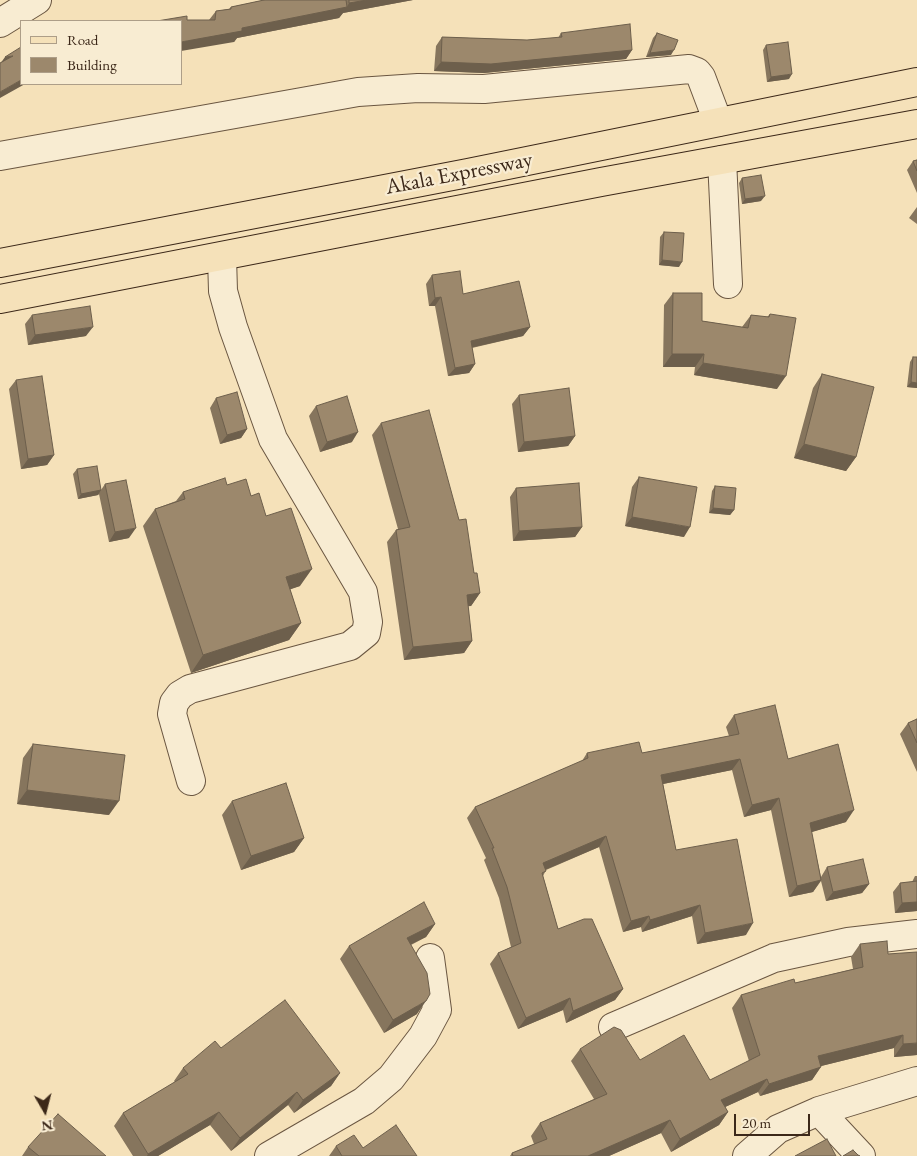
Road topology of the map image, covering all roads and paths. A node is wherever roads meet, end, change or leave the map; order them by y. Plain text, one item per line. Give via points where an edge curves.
1 (36, 0) edge
2 (0, 23) edge
3 (917, 82) edge
4 (718, 122) junction
5 (917, 124) edge
6 (0, 156) edge
7 (722, 160) junction
8 (222, 257) junction
9 (0, 263) edge
10 (728, 284) dead end
11 (0, 299) edge
12 (191, 781) dead end
13 (917, 934) edge
14 (430, 958) dead end
15 (613, 1027) edge
16 (917, 1081) edge
17 (819, 1111) junction
18 (269, 1156) edge
19 (747, 1156) edge
20 (861, 1156) edge

1 - 2 street
3 - 4 main road, Akala Expressway
4 - 6 street via 701,77 689,69 484,89 418,88 358,92
4 - 9 main road, Akala Expressway
5 - 7 main road, Akala Expressway
7 - 8 main road, Akala Expressway
7 - 10 street
8 - 11 main road, Akala Expressway
8 - 12 street via 223,291 233,327 273,439 363,592 368,622 366,632 350,646 190,689 180,695 172,714
13 - 15 street via 848,942 774,958
14 - 18 street via 437,1010 423,1036 391,1078 364,1101
16 - 17 street
17 - 19 street via 778,1129
17 - 20 street

